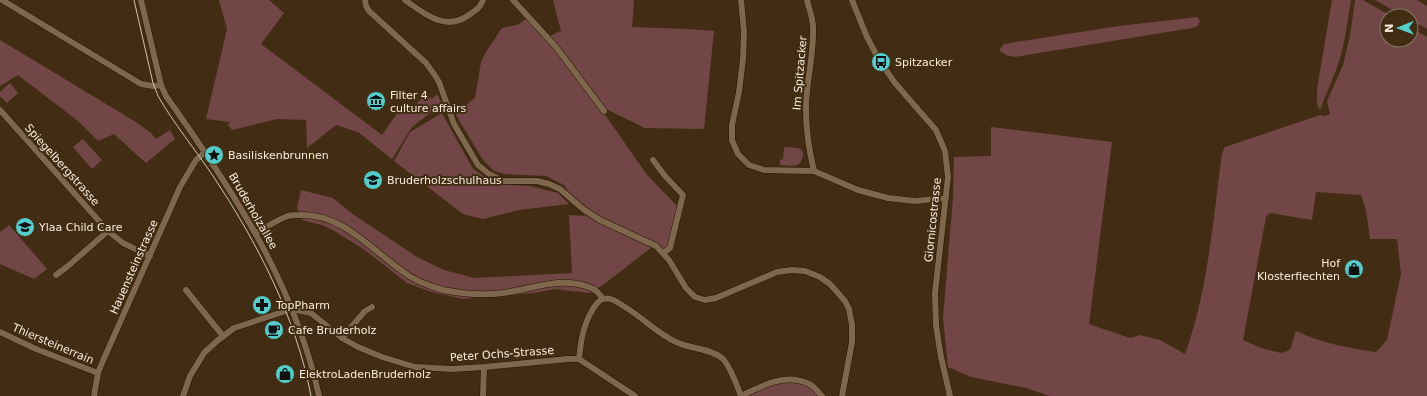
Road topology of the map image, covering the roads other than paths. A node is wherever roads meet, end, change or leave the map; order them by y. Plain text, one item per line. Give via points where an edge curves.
1 (2, 0) edge
2 (141, 0) edge
3 (365, 0) edge
4 (405, 0) edge
5 (483, 0) edge
6 (513, 0) edge
7 (741, 0) edge
8 (808, 0) edge
9 (852, 0) edge
10 (161, 85) junction
11 (0, 110) edge
12 (604, 111) dead end
13 (205, 152) junction
14 (653, 160) dead end
15 (814, 172) junction
16 (946, 198) junction
17 (108, 231) junction
18 (256, 233) junction
19 (663, 253) junction
20 (150, 256) junction
21 (56, 275) dead end
22 (186, 290) dead end
23 (603, 299) junction
24 (372, 307) dead end
25 (292, 309) junction
26 (0, 332) edge
27 (223, 336) junction
28 (342, 338) junction
29 (579, 359) junction
30 (484, 367) junction
31 (98, 373) junction
32 (94, 396) edge
33 (184, 396) edge
34 (319, 396) edge
35 (483, 396) edge
36 (635, 396) edge
37 (741, 396) edge
38 (822, 396) edge
39 (842, 396) edge
40 (950, 396) edge

1 - 10 street via 141,84
2 - 10 street, Bruderholzallee
3 - 19 street via 369,11 434,74 454,124 478,165 503,181 537,181 560,189 600,220 656,246
4 - 5 street via 434,19 451,23 465,18 480,7
6 - 12 street via 556,47
7 - 15 street via 743,58 732,140 738,154 749,165 764,170
8 - 15 street, Im Spitzacker via 813,39 806,122
9 - 16 street, Giornicostrasse via 879,60 895,83 936,130 945,151 947,164
10 - 13 street, Bruderholzallee
11 - 17 street, Spiegelbergstrasse
13 - 18 street, Bruderholzallee
13 - 20 street, Hauensteinstrasse via 196,160 180,187
14 - 19 street via 683,196 670,248
15 - 16 street via 858,190 888,198 915,201
16 - 40 street, Giornicostrasse via 935,293 936,325
17 - 20 street, Spiegelbergstrasse via 123,243
17 - 21 street
18 - 23 street via 289,216 308,215 338,224 351,231 403,272 440,289 481,295 551,283 568,283 596,290
18 - 25 street, Bruderholzallee
19 - 39 street via 686,288 695,297 705,300 716,298 777,272 792,270 820,277 830,284 845,301 852,325 852,342
20 - 31 street, Hauensteinstrasse
22 - 27 street
23 - 29 street via 596,304 587,320 582,333
23 - 37 street via 611,299 675,342 722,358
24 - 28 street via 365,311
25 - 27 street via 234,328
25 - 28 street, Peter Ochs-Strasse via 311,314
25 - 34 street, Bruderholzallee
26 - 31 street, Thiersteinerrain
27 - 33 street via 204,353 190,376
28 - 30 street, Peter Ochs-Strasse via 382,357 415,366 452,369
29 - 30 street, Peter Ochs-Strasse
29 - 36 street
30 - 35 street
31 - 32 street, Hauensteinstrasse
37 - 38 street via 767,383 796,380 812,386

